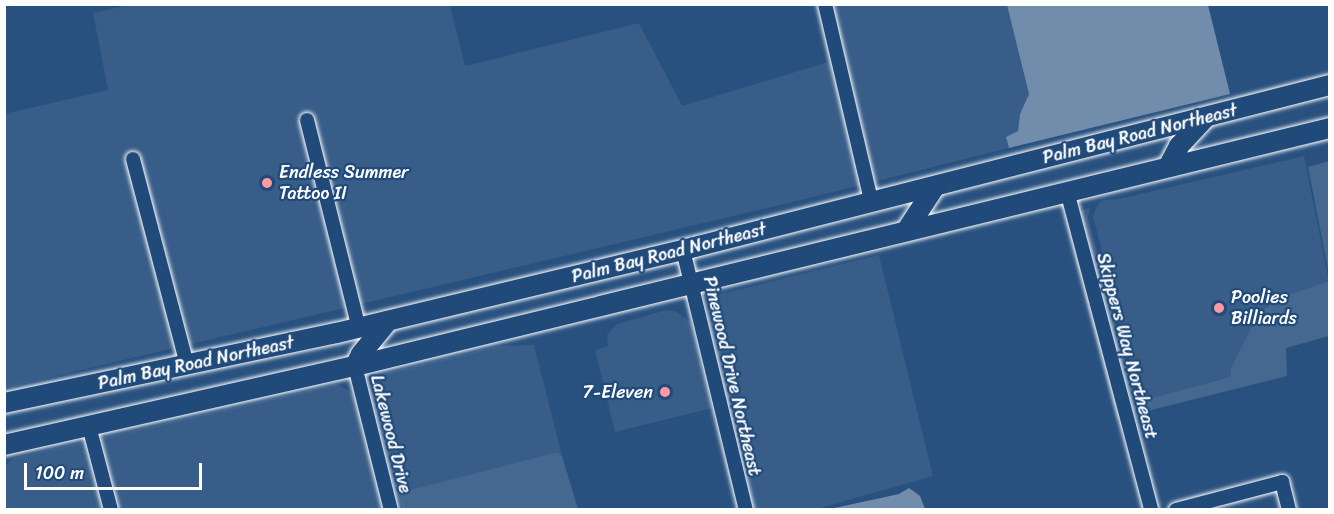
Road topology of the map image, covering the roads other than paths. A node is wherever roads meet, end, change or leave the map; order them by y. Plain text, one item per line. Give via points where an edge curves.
1 (825, 4) edge
2 (1329, 85) edge
3 (1206, 117) junction
4 (307, 120) dead end
5 (1329, 128) edge
6 (133, 159) dead end
7 (1168, 167) junction
8 (934, 188) junction
9 (1067, 191) junction
10 (872, 204) junction
11 (906, 231) junction
12 (683, 250) junction
13 (692, 284) junction
14 (388, 321) junction
15 (359, 328) junction
16 (187, 365) junction
17 (355, 366) junction
18 (335, 371) junction
19 (4, 404) edge
20 (89, 426) junction
21 (4, 445) edge
22 (111, 510) edge
23 (391, 510) edge
24 (746, 510) edge
25 (1151, 510) edge
26 (1176, 510) edge
27 (1289, 510) edge

1 - 10 street
2 - 3 main road, Palm Bay Road Northeast
3 - 7 main road via 1179,146
3 - 8 main road, Palm Bay Road Northeast
4 - 15 street
5 - 7 main road, Palm Bay Road Northeast
6 - 16 street
7 - 9 main road, Palm Bay Road Northeast
8 - 10 main road, Palm Bay Road Northeast
8 - 11 main road
9 - 11 main road, Palm Bay Road Northeast
9 - 25 street, Skippers Way Northeast
10 - 12 main road, Palm Bay Road Northeast
11 - 13 main road, Palm Bay Road Northeast
12 - 13 street, Pinewood Drive Northeast
12 - 14 main road, Palm Bay Road Northeast
13 - 17 main road, Palm Bay Road Northeast
13 - 24 street, Pinewood Drive Northeast
14 - 15 main road, Palm Bay Road Northeast
14 - 17 main road
15 - 16 main road, Palm Bay Road Northeast
15 - 18 main road via 350,353
16 - 19 main road, Palm Bay Road Northeast
17 - 18 main road, Palm Bay Road Northeast
17 - 23 street, Lakewood Drive
18 - 20 main road, Palm Bay Road Northeast
20 - 21 main road, Palm Bay Road Northeast
20 - 22 street
26 - 27 street via 1282,482

